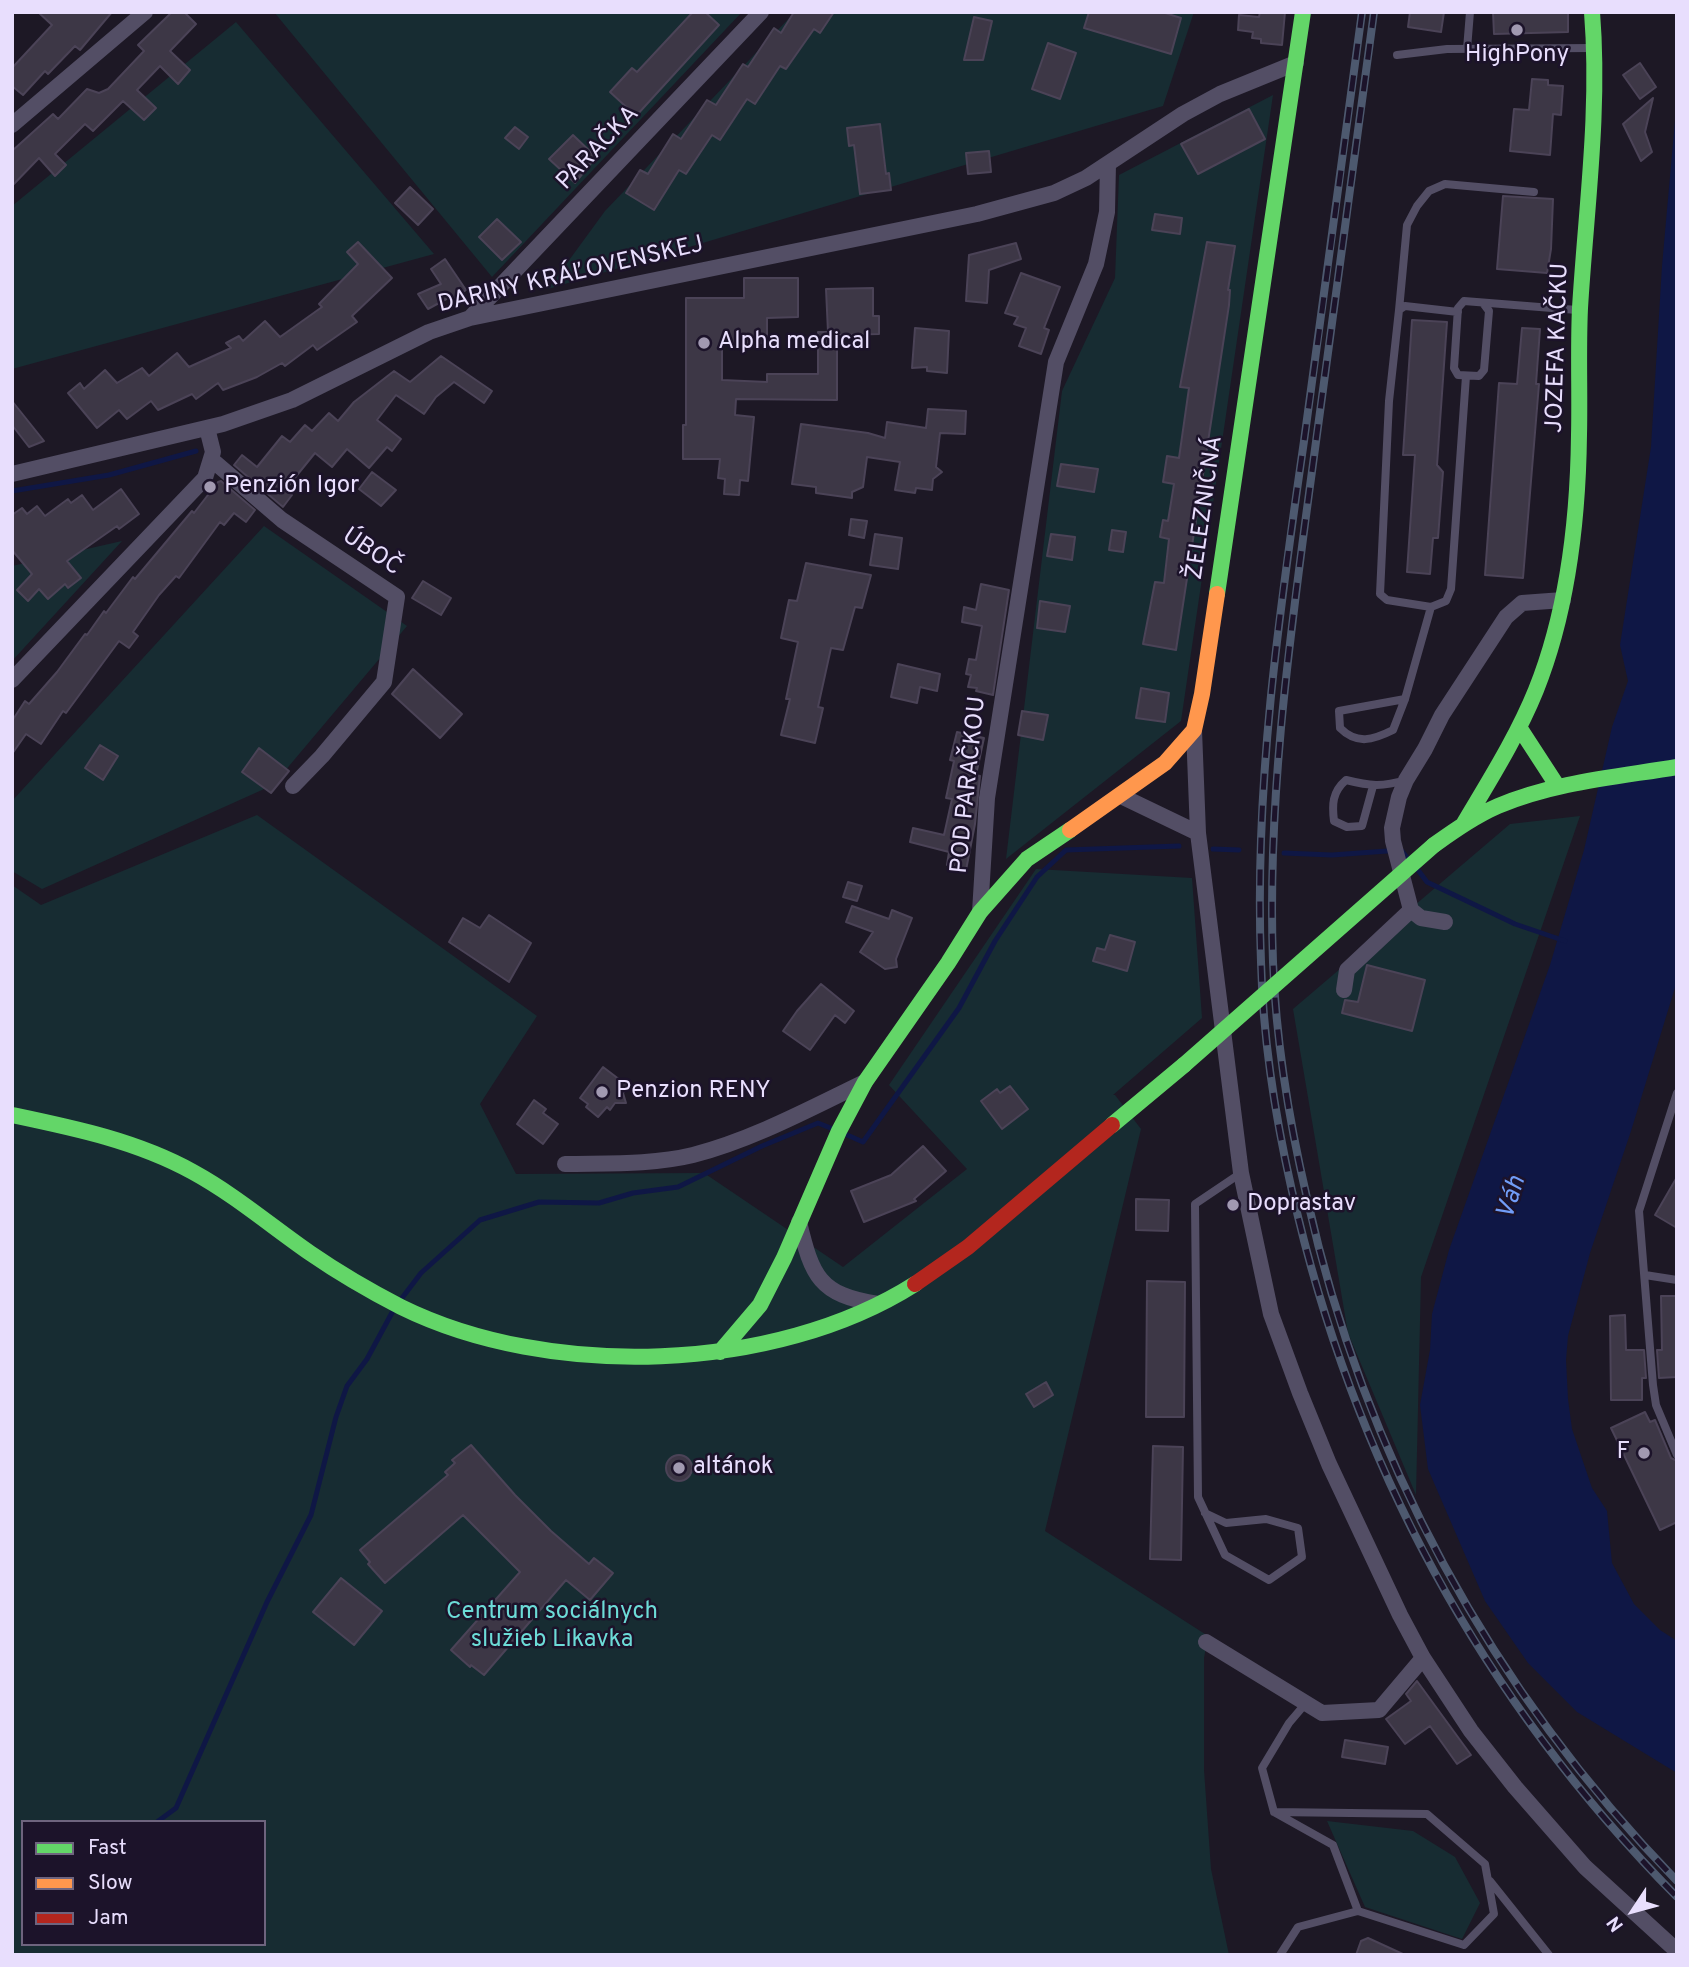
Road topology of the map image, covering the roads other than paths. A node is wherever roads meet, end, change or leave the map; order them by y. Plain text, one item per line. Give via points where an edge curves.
1 (145, 12) edge
2 (761, 12) edge
3 (1303, 12) edge
4 (1470, 12) edge
5 (1592, 12) edge
6 (1596, 48) junction
7 (1467, 49) junction
8 (1397, 55) dead end
9 (1296, 63) junction
10 (12, 125) edge
11 (1108, 164) junction
12 (1534, 192) dead end
13 (1483, 303) junction
14 (1399, 310) junction
15 (1580, 310) junction
16 (1458, 312) junction
17 (470, 318) junction
18 (1466, 376) junction
19 (207, 428) junction
20 (211, 458) junction
21 (12, 474) edge
22 (1563, 600) junction
23 (1431, 607) junction
24 (12, 680) edge
25 (1405, 699) junction
26 (1519, 727) junction
27 (1194, 730) junction
28 (1677, 767) edge
29 (1405, 780) junction
30 (293, 786) dead end
31 (1373, 786) junction
32 (1558, 787) junction
33 (1121, 796) junction
34 (1463, 825) junction
35 (1198, 833) junction
36 (1411, 910) junction
37 (980, 912) junction
38 (1445, 922) dead end
39 (1344, 990) dead end
40 (865, 1082) junction
41 (1677, 1093) edge
42 (12, 1115) edge
43 (565, 1164) dead end
44 (1241, 1173) junction
45 (799, 1222) junction
46 (1645, 1275) junction
47 (1677, 1280) edge
48 (880, 1305) junction
49 (720, 1352) junction
50 (1677, 1455) edge
51 (1205, 1513) junction
52 (1206, 1642) dead end
53 (1423, 1658) junction
54 (1306, 1703) junction
55 (1275, 1812) junction
56 (1488, 1879) junction
57 (1358, 1911) junction
58 (1677, 1951) edge
59 (1280, 1955) edge
60 (1549, 1955) edge

1 - 10 street
2 - 17 street, PARAČKA
3 - 9 street, ŽELEZNIČNÁ
4 - 7 lane
5 - 6 street, JOZEFA KAČKU
6 - 7 lane
6 - 15 street, JOZEFA KAČKU
7 - 8 lane
9 - 11 street, DARINY KRÁĽOVENSKEJ via 1220,94
9 - 27 street, ŽELEZNIČNÁ
11 - 17 street, DARINY KRÁĽOVENSKEJ via 1054,193 977,214
11 - 37 street, POD PARAČKOU via 1107,212 1096,264 1056,362 987,798
12 - 14 lane via 1445,184 1429,191 1407,225
13 - 15 lane
13 - 16 lane via 1464,301
13 - 18 lane via 1489,311 1484,370 1479,376
14 - 16 lane via 1405,306
14 - 23 lane via 1380,594 1387,600
15 - 22 street, JOZEFA KAČKU via 1579,451
16 - 18 lane via 1454,368 1458,375
17 - 19 street, DARINY KRÁĽOVENSKEJ via 429,332 292,400
18 - 23 lane via 1451,589 1446,601
19 - 20 street
19 - 21 street, DARINY KRÁĽOVENSKEJ
20 - 24 street via 205,478
20 - 30 street, ÚBOČ via 282,520 397,597 384,682
22 - 26 street, JOZEFA KAČKU via 1548,657
22 - 29 street via 1522,603 1506,617
23 - 25 lane
25 - 25 lane via 1393,730 1373,740 1349,737 1340,728 1339,711
26 - 32 street
26 - 34 street, JOZEFA KAČKU
27 - 33 street, ŽELEZNIČNÁ via 1165,763
27 - 35 street
28 - 32 street
29 - 31 lane
29 - 36 street via 1392,828
31 - 31 lane via 1346,780 1338,787 1332,804 1334,821 1362,827
32 - 34 street via 1497,806
33 - 35 street
33 - 37 street, ŽELEZNIČNÁ via 1027,859
34 - 48 street, bridge via 1434,845 968,1247
35 - 44 street
36 - 38 street via 1421,918
36 - 39 street via 1347,970
37 - 40 street, POD PARAČKOU
40 - 43 street via 771,1128 692,1155
40 - 45 street, POD PARAČKOU
41 - 46 lane via 1639,1211
42 - 49 street via 97,1134 173,1162 216,1185 349,1278 454,1329 529,1349 617,1357
44 - 51 lane via 1195,1204 1198,1496
44 - 53 street via 1271,1314 1300,1393 1329,1464
45 - 48 street via 808,1260 825,1286 848,1300
45 - 49 street, POD PARAČKOU via 760,1304
46 - 47 lane
46 - 50 lane via 1656,1405
48 - 49 street via 792,1337
51 - 51 lane via 1225,1555 1269,1580 1302,1557 1298,1528 1266,1519 1226,1522
52 - 54 street
53 - 54 street via 1378,1710 1322,1713
53 - 58 street via 1515,1787 1585,1867
54 - 55 lane via 1262,1768
55 - 56 lane via 1427,1814 1485,1864
55 - 57 lane via 1333,1845
56 - 57 lane via 1494,1914 1464,1945
56 - 60 lane
57 - 59 lane via 1298,1927

